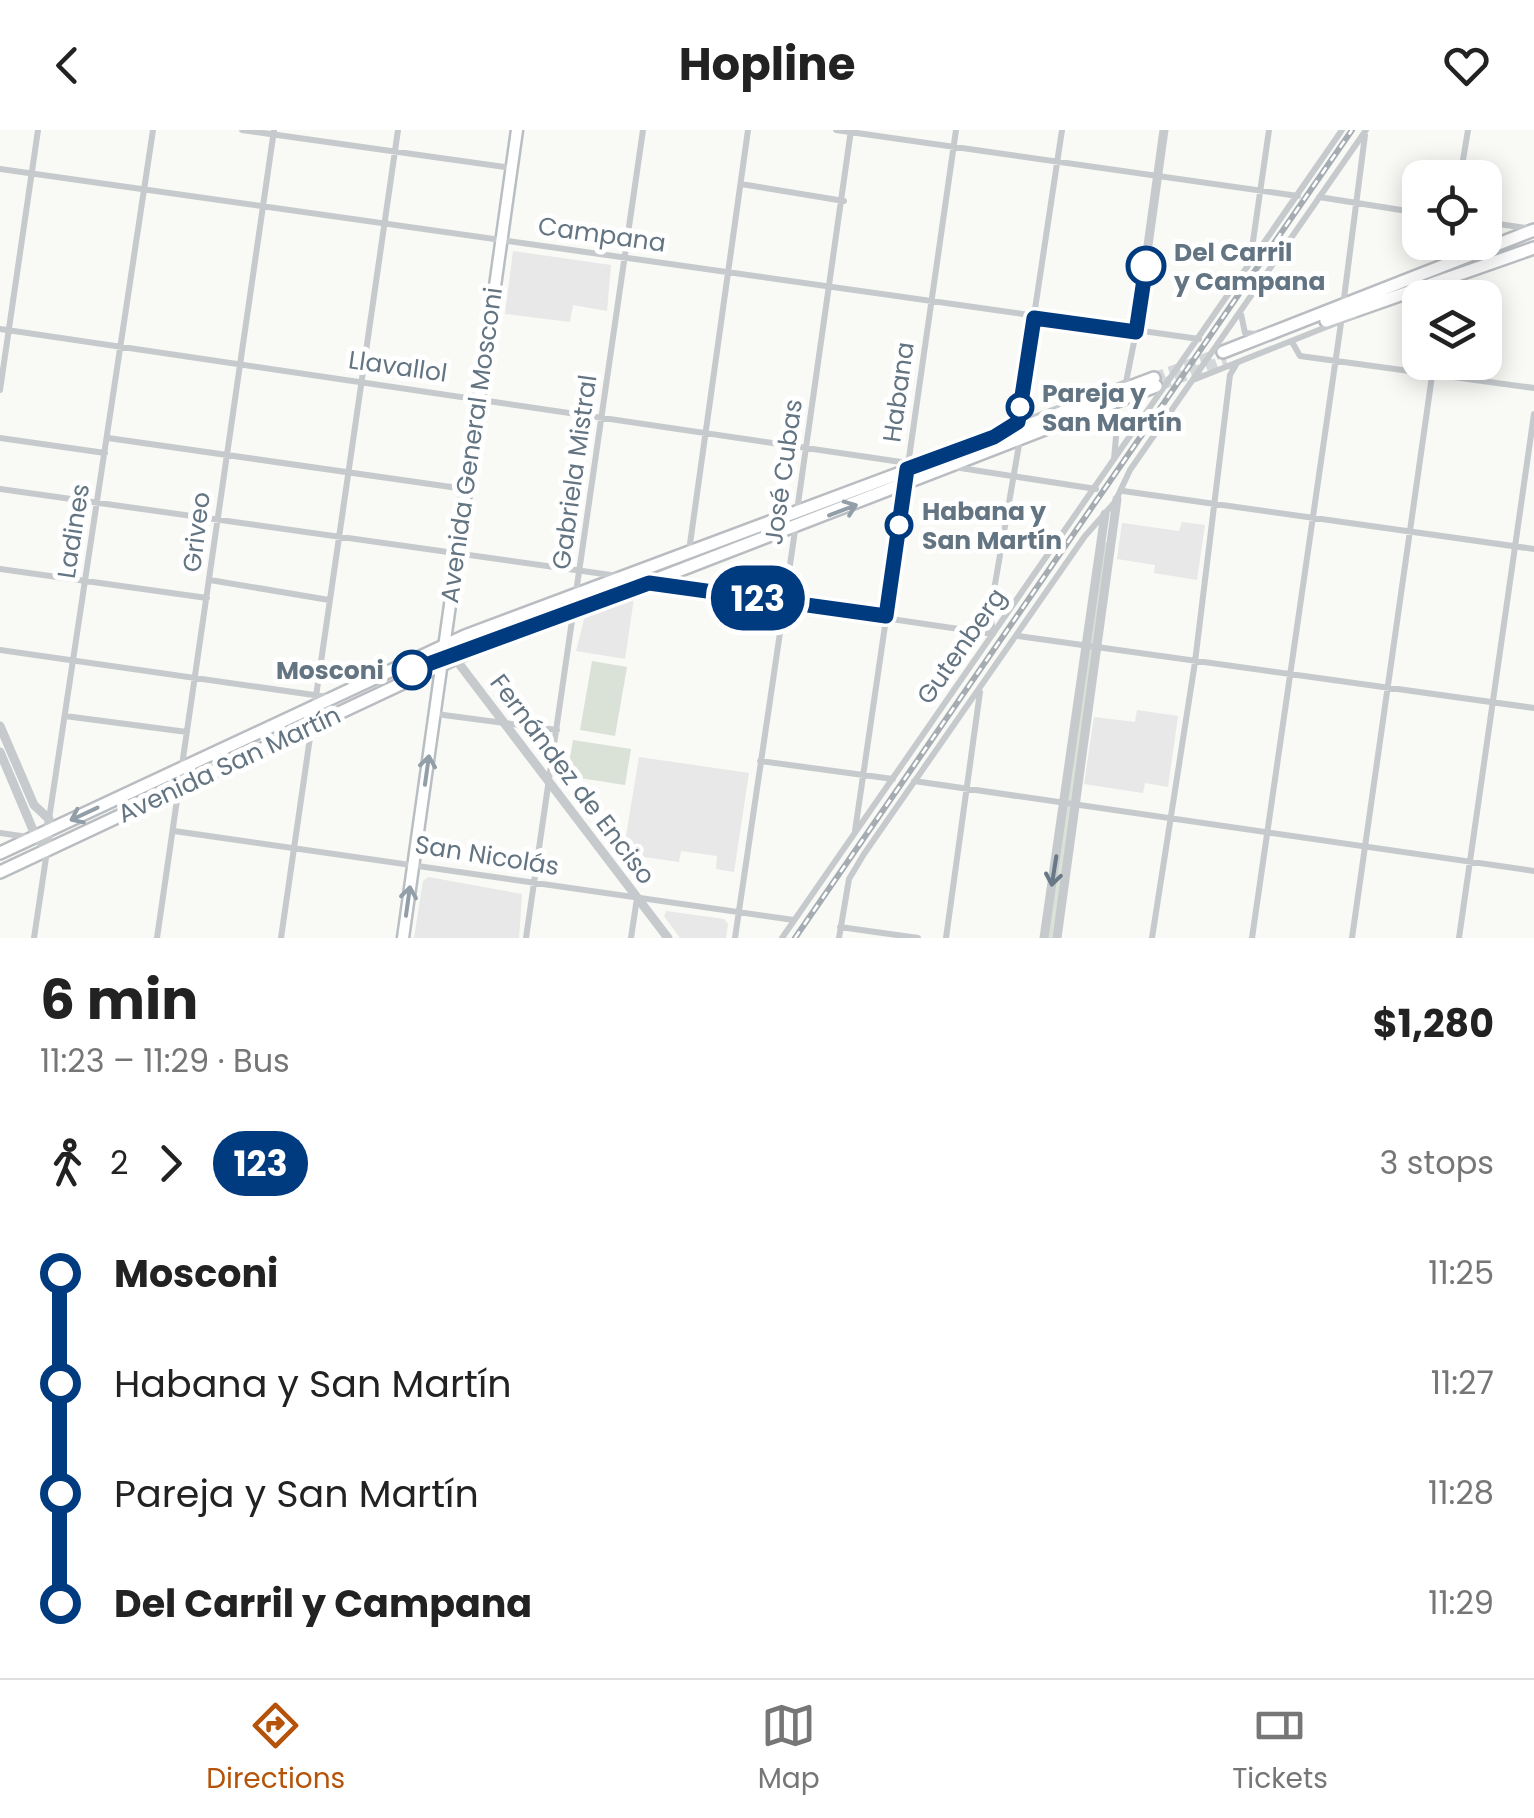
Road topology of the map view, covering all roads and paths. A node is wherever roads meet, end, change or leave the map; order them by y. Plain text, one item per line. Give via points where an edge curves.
1 (38, 130) edge
2 (153, 130) edge
3 (242, 130) edge
4 (398, 130) edge
5 (518, 130) edge
6 (643, 130) edge
7 (748, 130) edge
8 (836, 130) edge
9 (956, 130) edge
10 (1062, 130) edge
11 (1164, 130) edge
12 (1270, 130) edge
13 (1342, 130) edge
14 (1366, 130) edge
15 (1468, 130) edge
16 (851, 131) edge
17 (273, 132) edge
18 (954, 147) junction
19 (395, 152) junction
20 (1463, 160) edge
21 (1057, 161) junction
22 (0, 168) edge
23 (512, 168) junction
24 (32, 173) junction
25 (1158, 175) junction
26 (741, 184) junction
27 (143, 190) junction
28 (1260, 190) junction
29 (1298, 196) junction
30 (1320, 198) junction
31 (844, 200) junction
32 (1358, 204) junction
33 (263, 206) junction
34 (1402, 210) edge
35 (385, 224) junction
36 (1502, 225) edge
37 (1534, 230) edge
38 (500, 239) junction
39 (1534, 248) edge
40 (624, 258) junction
41 (1450, 260) edge
42 (1249, 264) junction
43 (1449, 264) junction
44 (727, 272) junction
45 (1447, 280) edge
46 (1450, 280) edge
47 (830, 288) junction
48 (1402, 297) edge
49 (930, 303) junction
50 (1343, 306) junction
51 (1366, 310) junction
52 (1241, 313) junction
53 (1034, 318) junction
54 (1341, 324) junction
55 (4, 330) edge
56 (1136, 332) junction
57 (1199, 339) junction
58 (1292, 342) junction
59 (120, 346) junction
60 (1228, 358) junction
61 (1335, 360) junction
62 (240, 364) junction
63 (1402, 370) edge
64 (362, 380) junction
65 (1192, 380) junction
66 (1431, 380) edge
67 (1476, 380) edge
68 (1534, 388) edge
69 (0, 390) edge
70 (478, 398) junction
71 (1534, 414) edge
72 (602, 416) junction
73 (1018, 422) junction
74 (704, 431) junction
75 (994, 437) junction
76 (0, 438) edge
77 (108, 438) junction
78 (1018, 440) junction
79 (807, 446) junction
80 (106, 453) junction
81 (226, 454) junction
82 (1114, 462) junction
83 (908, 466) junction
84 (950, 466) junction
85 (349, 470) junction
86 (1012, 475) junction
87 (906, 484) junction
88 (0, 488) edge
89 (465, 489) junction
90 (1096, 489) junction
91 (1120, 495) junction
92 (98, 503) junction
93 (1214, 504) junction
94 (797, 509) junction
95 (1105, 514) junction
96 (1314, 518) junction
97 (218, 522) junction
98 (795, 528) junction
99 (1409, 530) junction
100 (338, 538) junction
101 (1516, 546) junction
102 (1534, 549) edge
103 (688, 550) junction
104 (454, 556) junction
105 (0, 569) edge
106 (579, 572) junction
107 (620, 576) junction
108 (210, 580) junction
109 (86, 582) junction
110 (649, 583) junction
111 (576, 595) junction
112 (207, 598) junction
113 (329, 600) junction
114 (784, 602) junction
115 (573, 612) junction
116 (886, 616) junction
117 (993, 634) junction
118 (1018, 636) junction
119 (444, 644) junction
120 (1086, 646) junction
121 (1098, 648) junction
122 (0, 650) edge
123 (456, 658) junction
124 (73, 661) junction
125 (1195, 662) junction
126 (442, 664) junction
127 (1290, 674) junction
128 (196, 678) junction
129 (1387, 687) junction
130 (980, 690) junction
131 (320, 697) junction
132 (1492, 702) junction
133 (1534, 708) edge
134 (434, 714) junction
135 (65, 716) junction
136 (505, 722) junction
137 (314, 723) junction
138 (0, 726) edge
139 (557, 730) junction
140 (187, 732) junction
141 (0, 752) edge
142 (760, 761) junction
143 (182, 768) junction
144 (866, 775) junction
145 (894, 779) junction
146 (548, 780) junction
147 (914, 781) junction
148 (180, 788) junction
149 (965, 788) junction
150 (1064, 804) junction
151 (1076, 806) junction
152 (1170, 818) junction
153 (49, 825) junction
154 (174, 830) junction
155 (1269, 832) junction
156 (0, 833) edge
157 (36, 837) junction
158 (854, 837) junction
159 (1364, 846) junction
160 (294, 847) junction
161 (47, 849) junction
162 (0, 853) edge
163 (1468, 860) junction
164 (414, 864) junction
165 (1534, 871) edge
166 (0, 872) edge
167 (534, 882) junction
168 (637, 897) junction
169 (738, 913) junction
170 (794, 920) junction
171 (840, 927) junction
172 (34, 938) edge
173 (157, 938) edge
174 (281, 938) edge
175 (403, 938) edge
176 (526, 938) edge
177 (632, 938) edge
178 (668, 938) edge
179 (735, 938) edge
180 (782, 938) edge
181 (836, 938) edge
182 (918, 938) edge
183 (946, 938) edge
184 (1044, 938) edge
185 (1057, 938) edge
186 (1152, 938) edge
187 (1252, 938) edge
188 (1352, 938) edge
189 (1458, 938) edge

1 - 24 street
2 - 27 street, Ladines
3 - 17 street
4 - 19 street
5 - 23 main road, Avenida General Mosconi
6 - 40 street, Gabriela Mistral
7 - 26 street
8 - 16 street
9 - 18 street, Habana
10 - 21 street
11 - 25 street
12 - 28 street
13 - 29 street, Gutenberg
14 - 30 street, Gutenberg
14 - 32 street
15 - 20 street
16 - 18 street
16 - 31 street, José Cubas
17 - 19 street
17 - 33 street, Griveo
18 - 21 street
18 - 49 street, Habana
19 - 23 street
19 - 35 street
21 - 25 street
21 - 53 street
22 - 24 street, Campana
23 - 38 main road, Avenida General Mosconi
24 - 27 street, Campana
24 - 55 street
25 - 28 street
25 - 56 street
26 - 31 street
26 - 44 street
27 - 33 street, Campana
27 - 59 street, Ladines
28 - 29 street
28 - 42 street
29 - 42 street, Gutenberg
30 - 32 street
30 - 52 street, Gutenberg
31 - 47 street, José Cubas
32 - 34 street
32 - 50 street
33 - 35 street, Campana
33 - 62 street, Griveo
35 - 38 street, Campana
35 - 64 street
36 - 37 street
37 - 43 main road
38 - 40 street, Campana
38 - 70 main road, Avenida General Mosconi
39 - 46 main road
40 - 44 street, Campana
40 - 72 street, Gabriela Mistral
41 - 43 street
42 - 57 street, Gutenberg
43 - 45 street
43 - 50 main road
44 - 47 street, Campana
44 - 74 street
47 - 49 street, Campana
47 - 79 street, José Cubas
48 - 51 main road
49 - 53 street, Campana
49 - 83 street, Habana
50 - 52 street via 1257,334 1245,333
50 - 60 main road
51 - 54 street
51 - 60 main road
52 - 65 street, Gutenberg
53 - 56 street, Campana
53 - 73 street
54 - 58 street
54 - 61 street
55 - 59 street, Llavallol
55 - 69 street
56 - 57 street, Campana
56 - 73 street, Avenida San Martín via 1130,374 1121,384
57 - 82 street, Gutenberg
58 - 60 street
58 - 61 street via 1298,355
59 - 62 street, Llavallol
59 - 77 street, Ladines
60 - 65 street
60 - 93 street
61 - 63 street
61 - 96 street
62 - 64 street, Llavallol
62 - 81 street, Griveo
64 - 70 street, Llavallol
64 - 85 street
65 - 91 street, Gutenberg
66 - 99 street
67 - 68 street
70 - 72 street, Llavallol
70 - 89 main road, Avenida General Mosconi
71 - 101 street
72 - 74 street, Llavallol
72 - 106 street, Gabriela Mistral
73 - 75 street, Avenida San Martín
74 - 79 street, Llavallol
74 - 103 street
75 - 78 main road, Avenida San Martín via 1155,382
75 - 83 main road, Avenida San Martín
76 - 80 street
77 - 80 street, Ladines
77 - 81 street
78 - 82 street, Avenida San Martín via 1111,409 1118,418
78 - 84 main road, Avenida San Martín
78 - 86 street
79 - 83 street, Llavallol
79 - 94 street, José Cubas
80 - 92 street, Ladines
81 - 85 street
81 - 97 street, Griveo
82 - 90 street, Gutenberg
83 - 87 street, Habana
83 - 94 main road, Avenida San Martín
84 - 86 street
84 - 87 main road, Avenida San Martín
85 - 89 street
85 - 100 street
86 - 90 street
86 - 117 street via 990,613
98 -> 87 main road, Avenida San Martín
87 - 116 street, Habana
88 - 92 street
89 - 104 main road, Avenida General Mosconi
90 - 117 street, Gutenberg
91 - 93 street
91 - 95 street, Gutenberg
91 - 121 street
92 - 97 street
92 - 109 street, Ladines
93 - 96 street
93 - 125 street
94 - 98 street, José Cubas
94 - 103 main road, Avenida San Martín
95 - 118 street, Gutenberg
95 - 120 street
96 - 99 street
96 - 127 street
97 - 100 street
97 - 108 street, Griveo
98 - 110 main road, Avenida San Martín
98 - 114 street, José Cubas
99 - 101 street
99 - 129 street
100 - 104 street
100 - 113 street
101 - 102 street
101 - 132 street
103 - 107 main road, Avenida San Martín
104 - 106 street
104 - 119 main road, Avenida General Mosconi
105 - 109 street
106 - 107 street
106 - 111 street, Gabriela Mistral
107 - 111 main road, Avenida San Martín
108 - 112 street, Griveo
108 - 113 street
109 - 112 street
109 - 124 street, Ladines
110 - 114 street
110 - 115 main road, Avenida San Martín
111 - 115 street, Gabriela Mistral
111 - 119 main road, Avenida San Martín
112 - 128 street, Griveo
113 - 131 street
114 - 116 street
114 - 142 street, José Cubas
115 - 123 main road, Avenida San Martín
115 - 139 street, Gabriela Mistral
116 - 117 street
116 - 144 street, Habana
117 - 145 street, Gutenberg
118 - 120 street
118 - 130 street, Gutenberg
119 - 123 street, Fernández de Enciso
119 - 126 main road, Avenida General Mosconi
119 - 131 main road, Avenida San Martín
120 - 121 street
120 - 150 street
121 - 125 street
121 - 151 street
122 - 124 street
123 - 126 main road, Avenida San Martín
123 - 136 street, Fernández de Enciso
124 - 128 street
124 - 135 street, Ladines
125 - 127 street
125 - 152 street
126 - 134 main road, Avenida General Mosconi
126 - 137 main road, Avenida San Martín
127 - 129 street
127 - 155 street
128 - 131 street
128 - 140 street, Griveo
129 - 132 street
129 - 159 street
130 - 147 street, Gutenberg
130 - 149 street
131 - 137 street
131 - 143 main road, Avenida San Martín
132 - 133 street
132 - 163 street
134 - 136 street
164 -> 134 main road, Avenida General Mosconi
135 - 140 street
135 - 153 street, Ladines
136 - 139 street
136 - 146 street, Fernández de Enciso
137 - 148 main road, Avenida San Martín
137 - 160 street
138 - 153 street
139 - 146 street, Gabriela Mistral
140 - 143 street, Griveo
141 - 157 street
142 - 144 street
142 - 169 street, José Cubas
143 - 148 street, Griveo
143 -> 153 main road, Avenida San Martín
144 - 145 street
144 - 158 street, Habana
145 - 158 street, Gutenberg
146 - 167 street, Gabriela Mistral
146 - 168 street, Fernández de Enciso
147 - 149 street
147 - 171 street, Gutenberg via 851,874
148 - 154 street, Griveo
148 - 161 main road, Avenida San Martín
149 - 150 street
149 - 183 street
150 - 151 street
150 -> 184 street
151 - 152 street
151 - 185 street
152 - 155 street
152 - 186 street
153 - 157 main road, Avenida San Martín
153 - 161 street, Ladines
154 - 160 street, San Nicolás
154 - 173 street, Griveo
155 - 159 street
155 - 187 street
156 - 157 street
157 - 161 street
157 - 162 main road, Avenida San Martín
158 - 170 street, Gutenberg
159 - 163 street
159 - 188 street
160 - 164 street, San Nicolás
160 - 174 street
161 - 166 main road, Avenida San Martín
161 - 172 street, Ladines
163 - 165 street
163 - 189 street
164 - 167 street, San Nicolás
175 -> 164 main road, Avenida General Mosconi
167 - 168 street, San Nicolás
167 - 176 street, Gabriela Mistral
168 - 169 street, San Nicolás
168 - 177 street
168 - 178 street, Fernández de Enciso
169 - 170 street, San Nicolás
169 - 179 street, José Cubas
170 - 180 street, Gutenberg
171 - 181 street
171 - 182 street

